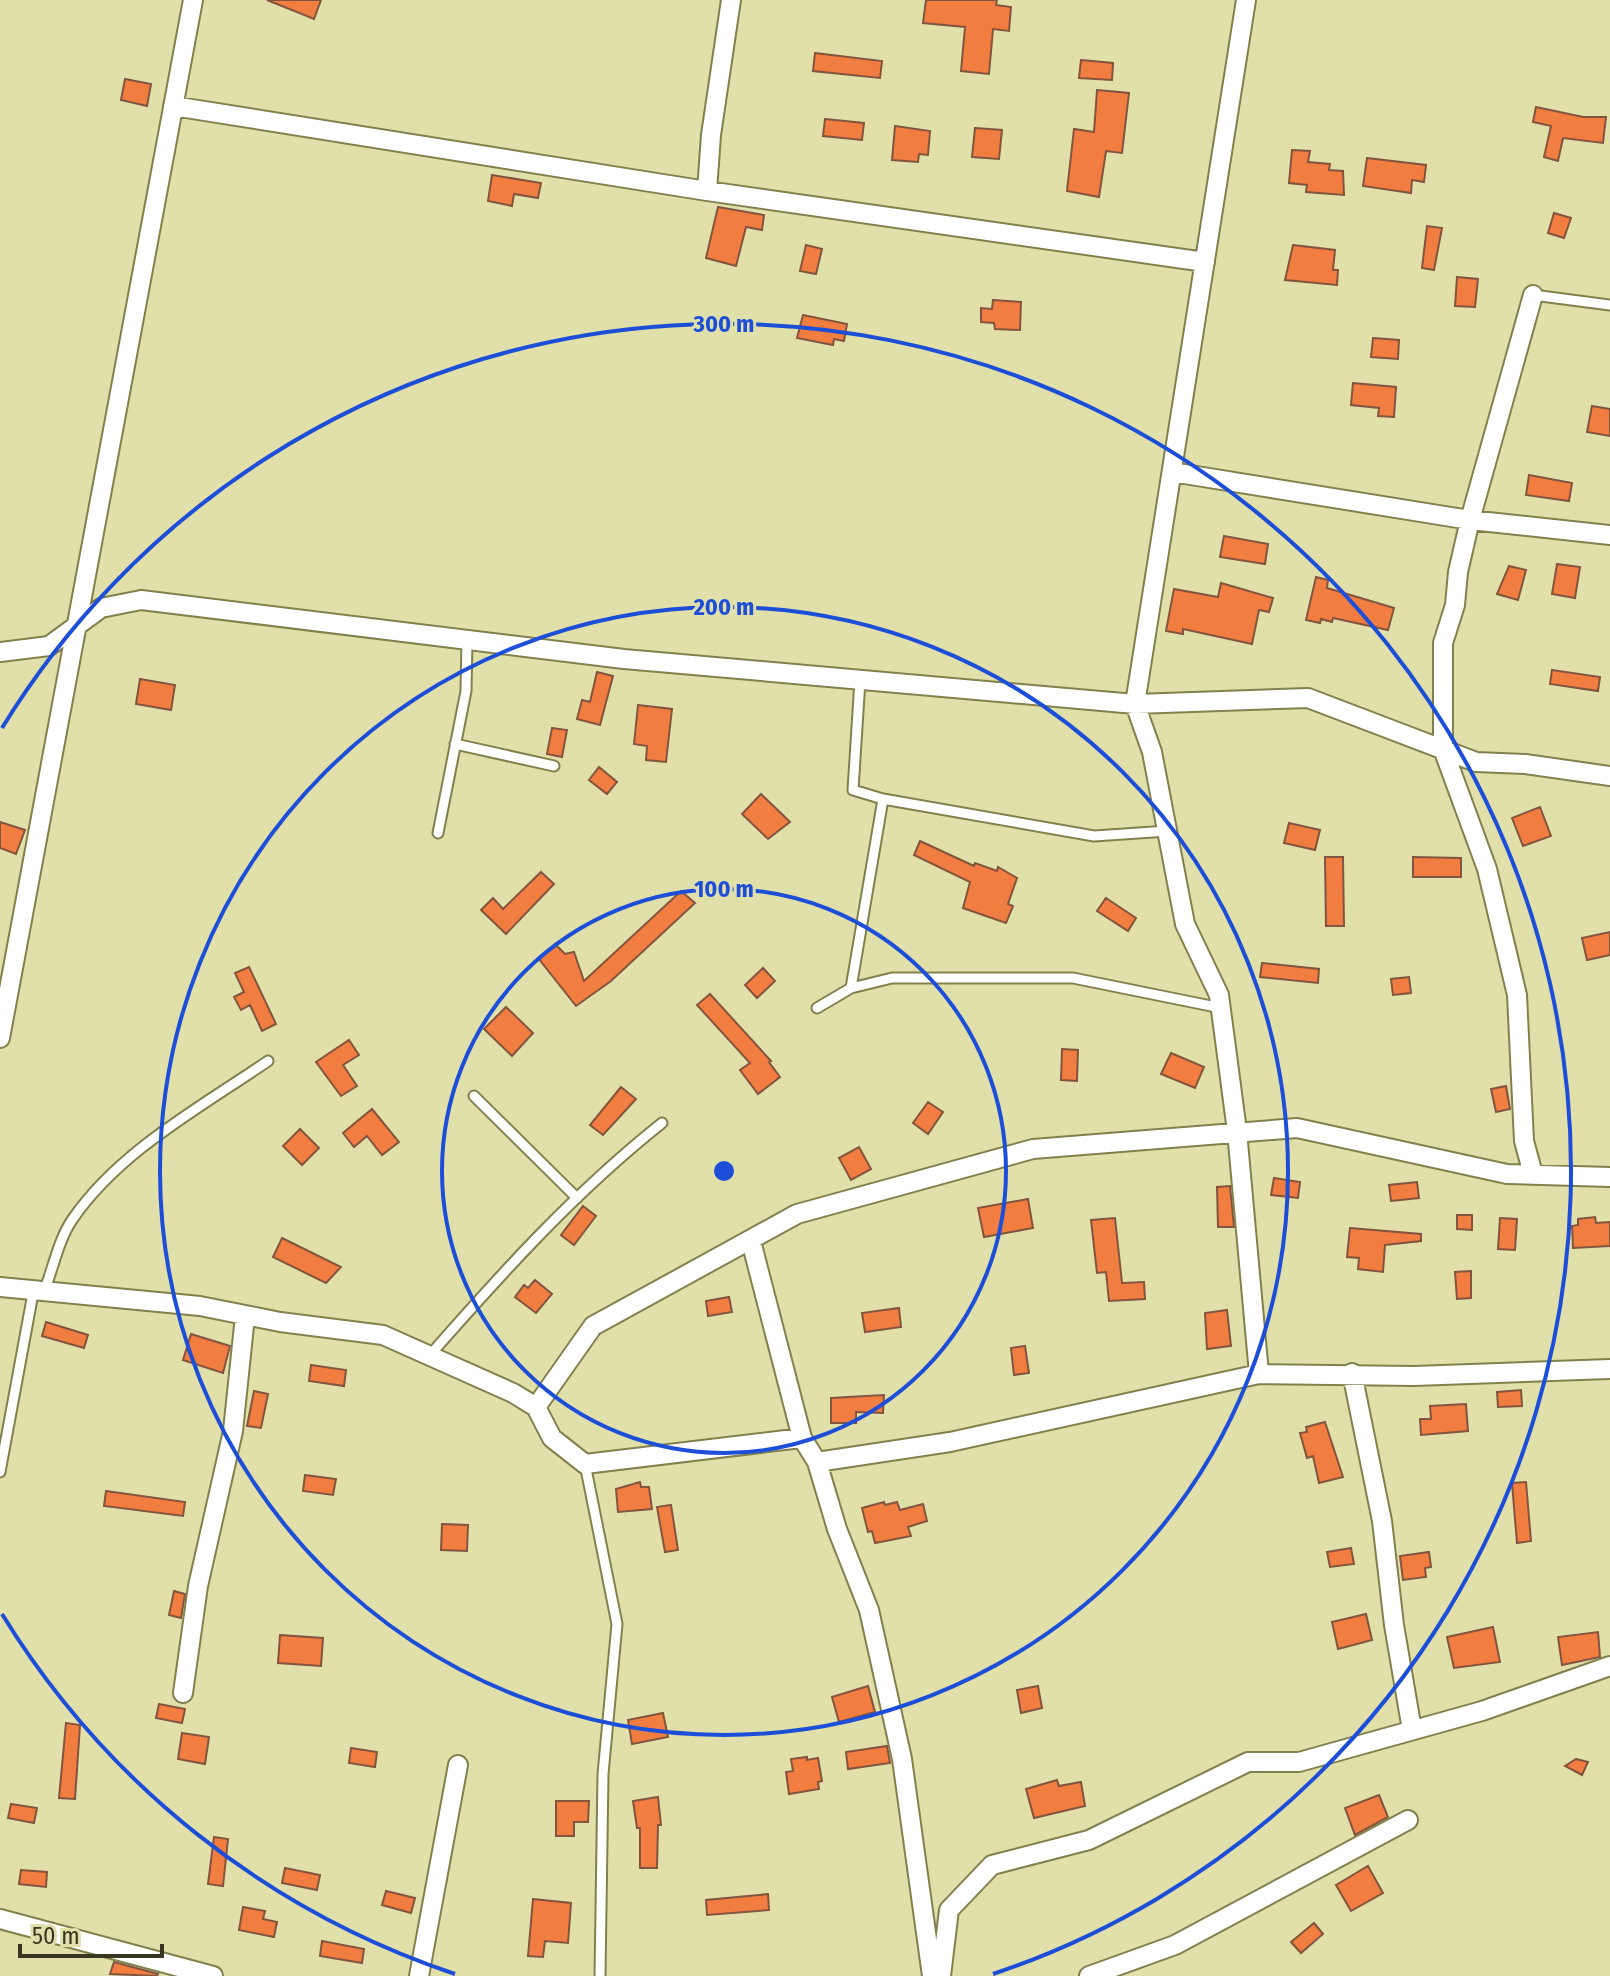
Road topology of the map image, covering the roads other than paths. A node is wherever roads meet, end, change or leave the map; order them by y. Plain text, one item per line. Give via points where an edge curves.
1 (193, 0) edge
2 (731, 0) edge
3 (1246, 0) edge
4 (173, 106) junction
5 (707, 191) junction
6 (1205, 262) junction
7 (1533, 295) joint
8 (1610, 305) edge
9 (1172, 472) junction
10 (1470, 520) junction
11 (1610, 535) edge
12 (76, 629) junction
13 (467, 640) junction
14 (0, 652) edge
15 (860, 680) junction
16 (1135, 704) junction
17 (455, 744) junction
18 (1443, 749) junction
19 (554, 766) dead end
20 (1610, 776) edge
21 (883, 799) junction
22 (1168, 831) junction
23 (438, 833) dead end
24 (851, 988) junction
25 (817, 1008) dead end
26 (1221, 1008) junction
27 (0, 1038) edge
28 (268, 1061) dead end
29 (474, 1096) dead end
30 (662, 1123) dead end
31 (1237, 1131) junction
32 (1533, 1174) junction
33 (1610, 1177) edge
34 (577, 1198) junction
35 (751, 1241) junction
36 (0, 1287) edge
37 (39, 1289) junction
38 (245, 1316) junction
39 (430, 1355) junction
40 (1610, 1369) edge
41 (1352, 1373) junction
42 (1259, 1374) junction
43 (536, 1407) junction
44 (802, 1438) junction
45 (817, 1462) junction
46 (585, 1464) junction
47 (0, 1472) edge
48 (1610, 1666) edge
49 (183, 1693) dead end
50 (1412, 1730) junction
51 (458, 1765) dead end
52 (1408, 1820) dead end
53 (0, 1919) edge
54 (213, 1976) edge
55 (419, 1976) edge
56 (600, 1976) edge
57 (932, 1976) edge
58 (941, 1976) edge
59 (1089, 1976) edge

1 - 4 street
2 - 5 street
3 - 6 street
4 - 5 street
4 - 12 street
5 - 6 street
6 - 9 street
7 - 8 lane
7 - 10 street
9 - 10 street
9 - 16 street
10 - 11 street
10 - 18 street via 1443,643
12 - 13 street via 101,608 141,600
12 - 14 street via 49,646
12 - 27 street
13 - 15 street
13 - 17 lane via 466,691
15 - 16 street
15 - 21 lane via 853,790
16 - 18 street via 1308,698
16 - 22 street via 1152,752
17 - 19 lane
17 - 23 lane
18 - 20 street via 1476,762
18 - 32 street via 1487,869 1517,995 1524,1141
21 - 22 lane via 1094,836
21 - 24 lane
22 - 26 street via 1185,924
24 - 25 lane
24 - 26 lane via 892,978 1073,978
26 - 31 street
28 - 37 lane via 146,1145 101,1185 70,1222
29 - 34 lane
30 - 34 lane
31 - 32 street via 1297,1128 1507,1174
31 - 35 street via 1033,1149 797,1214
31 - 42 street
32 - 33 street
34 - 39 lane via 516,1256
35 - 43 street via 593,1326
35 - 44 street
36 - 37 street
37 - 38 street via 200,1306
37 - 47 lane
38 - 39 street via 383,1335
38 - 49 street via 233,1431 198,1586
39 - 43 street
40 - 41 street
41 - 42 street
41 - 50 street via 1382,1521
42 - 45 street via 950,1442
43 - 46 street via 552,1438
44 - 45 street
44 - 46 street
45 - 57 street via 873,1625 902,1759
46 - 56 lane via 617,1624 603,1774
48 - 50 street
50 - 58 street via 1299,1762 1248,1762 1089,1840 992,1865 949,1910
51 - 55 street
52 - 59 street via 1175,1945
53 - 54 street

